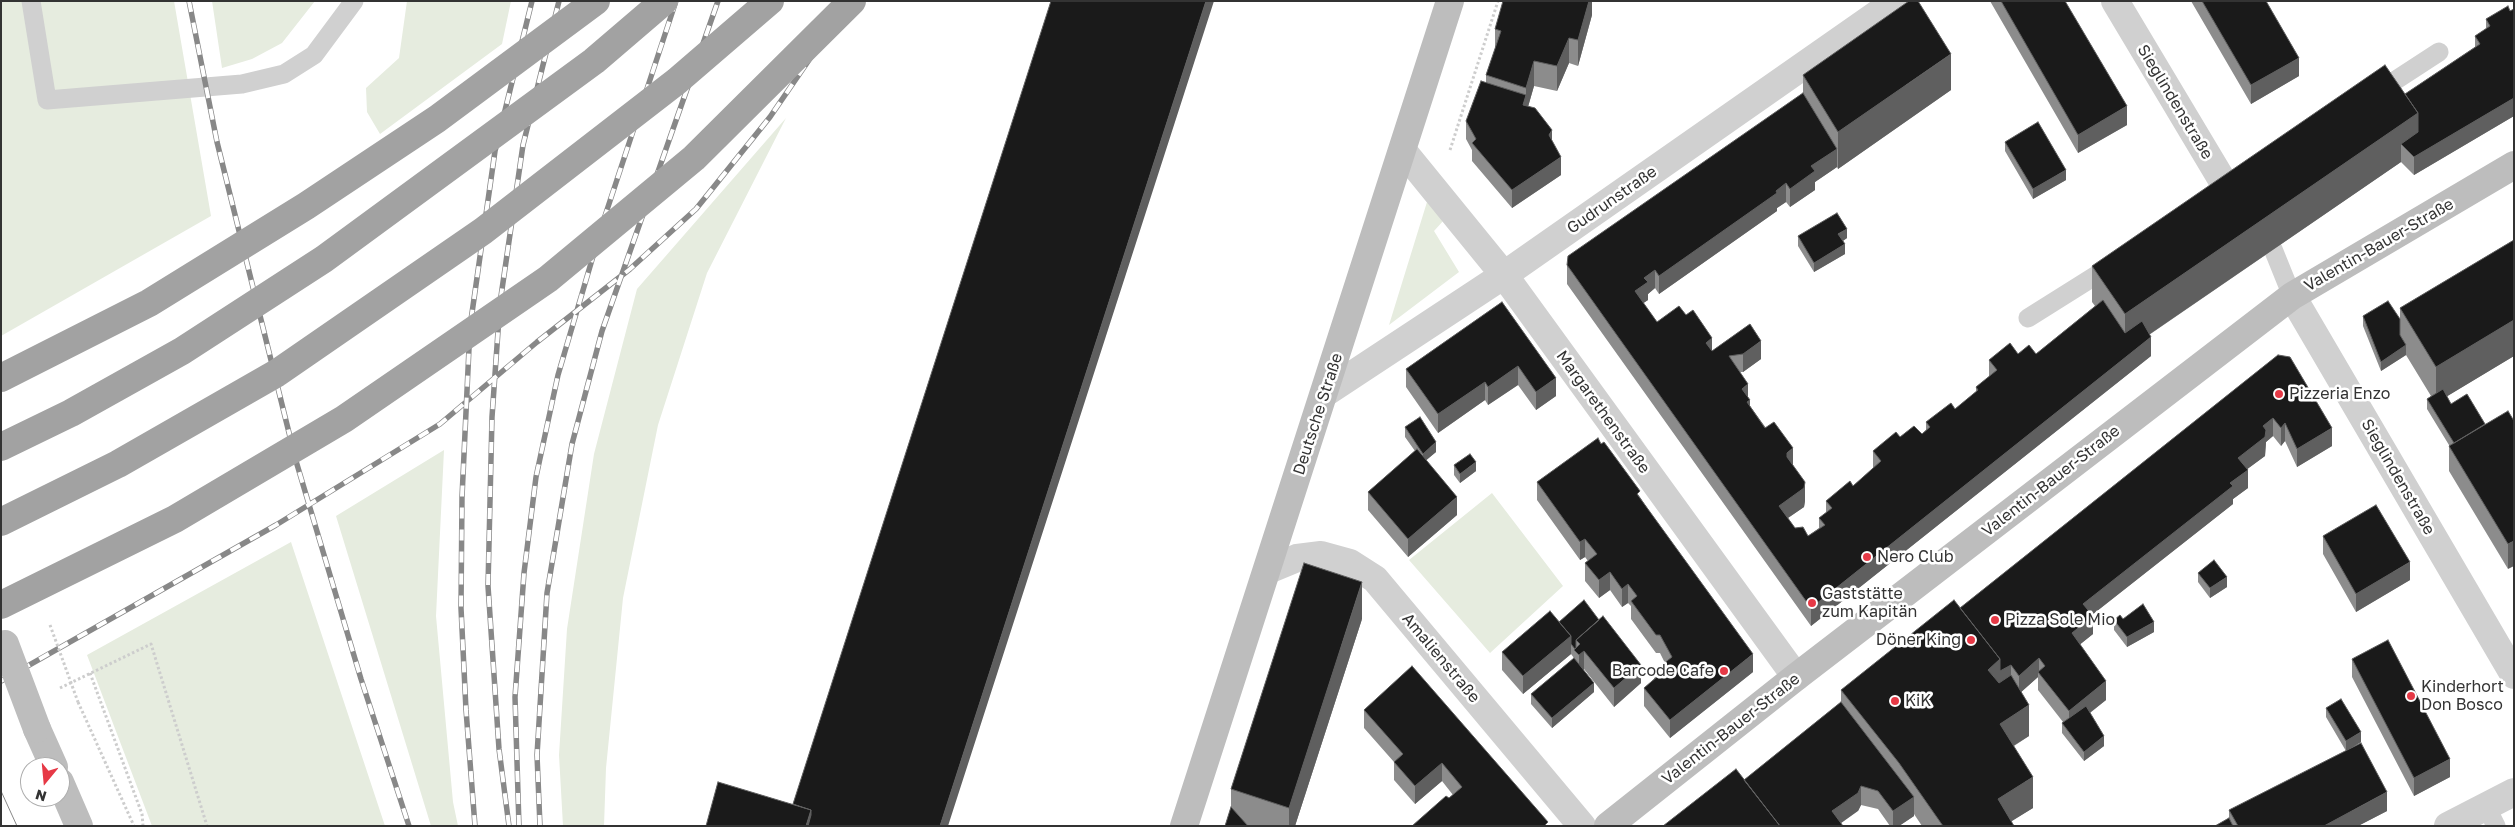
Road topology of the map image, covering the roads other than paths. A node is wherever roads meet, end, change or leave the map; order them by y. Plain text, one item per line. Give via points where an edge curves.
1 (32, 1) edge
2 (354, 1) edge
3 (596, 1) edge
4 (664, 1) edge
5 (770, 1) edge
6 (852, 1) edge
7 (1450, 1) edge
8 (1896, 1) edge
9 (2115, 1) edge
10 (2438, 52) dead end
11 (2358, 105) edge
12 (1403, 151) junction
13 (2514, 165) edge
14 (2230, 193) edge
15 (2273, 249) edge
16 (2128, 254) edge
17 (1504, 275) junction
18 (2292, 296) junction
19 (2028, 318) dead end
20 (1, 378) edge
21 (1324, 393) junction
22 (1, 447) edge
23 (1, 522) edge
24 (1268, 570) junction
25 (1, 605) edge
26 (3, 637) edge
27 (2514, 675) edge
28 (1796, 677) junction
29 (50, 757) edge
30 (2514, 792) edge
31 (70, 805) edge
32 (2491, 816) edge
33 (79, 826) edge
34 (1184, 826) edge
35 (1582, 826) edge
36 (1608, 826) edge
37 (2448, 826) edge

1 - 2 lane via 47,100 242,84 284,74 314,55
3 - 20 highway, bridge via 437,119 306,206 148,303
4 - 22 highway, bridge via 594,61 324,259 182,351 71,413
5 - 23 highway, bridge via 677,81 491,225 277,374 118,464
6 - 25 highway, bridge via 694,158 548,279 336,424 175,519
7 - 12 main road, Deutsche Straße
8 - 17 street, Gudrunstraße
9 - 14 street, Sieglindenstraße
10 - 11 lane
12 - 17 street, Margarethenstraße
12 - 21 main road, Deutsche Straße
13 - 18 main road, Valentin-Bauer-Straße
15 - 18 lane, Sieglindenstraße
16 - 19 lane
17 - 21 street, Gudrunstraße
17 - 28 street, Margarethenstraße
18 - 27 street, Sieglindenstraße
18 - 28 main road, Valentin-Bauer-Straße
21 - 24 main road, Deutsche Straße
24 - 34 main road, Deutsche Straße
24 - 35 street, Amalienstraße via 1297,558 1321,555 1350,563 1375,579
26 - 29 main road, bridge
28 - 36 main road, Valentin-Bauer-Straße
30 - 32 street
31 - 33 main road
32 - 37 street

